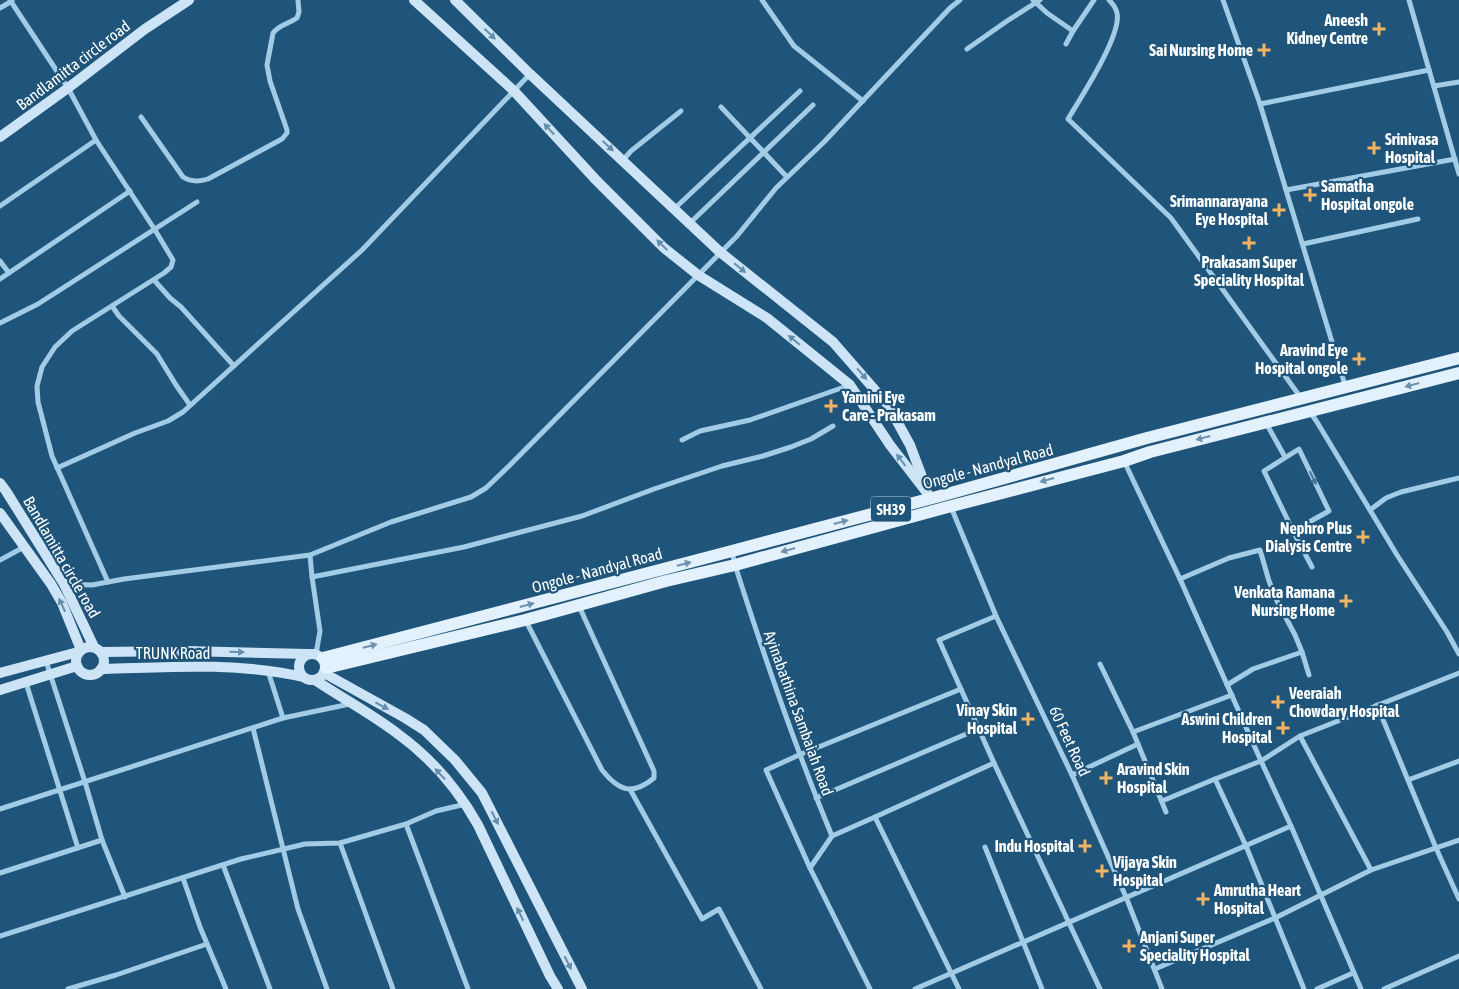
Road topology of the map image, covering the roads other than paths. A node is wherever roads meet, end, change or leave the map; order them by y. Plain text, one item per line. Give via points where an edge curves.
1 (189, 0) edge
2 (298, 0) edge
3 (414, 0) edge
4 (455, 0) edge
5 (762, 0) edge
6 (960, 0) edge
7 (1094, 0) edge
8 (1109, 0) edge
9 (1223, 0) edge
10 (1410, 0) edge
11 (11, 1) edge
12 (1036, 1) edge
13 (0, 8) edge
14 (1073, 30) junction
15 (1066, 44) dead end
16 (967, 49) dead end
17 (1430, 70) junction
18 (530, 74) junction
19 (1459, 82) edge
20 (1434, 86) junction
21 (68, 88) junction
22 (514, 91) junction
23 (800, 91) dead end
24 (863, 101) junction
25 (1260, 104) junction
26 (813, 105) dead end
27 (721, 107) dead end
28 (681, 111) dead end
29 (141, 117) dead end
30 (0, 137) edge
31 (750, 138) junction
32 (96, 140) junction
33 (764, 153) junction
34 (1455, 159) junction
35 (623, 160) junction
36 (1459, 174) edge
37 (787, 177) junction
38 (1286, 190) junction
39 (130, 191) junction
40 (198, 202) dead end
41 (0, 206) edge
42 (674, 209) junction
43 (1418, 219) dead end
44 (690, 223) junction
45 (155, 230) junction
46 (1303, 244) junction
47 (720, 252) junction
48 (0, 261) edge
49 (9, 273) junction
50 (698, 275) junction
51 (0, 279) edge
52 (154, 280) junction
53 (112, 306) junction
54 (0, 323) edge
55 (1459, 358) edge
56 (234, 366) junction
57 (1459, 373) edge
58 (850, 385) junction
59 (1346, 387) junction
60 (1302, 398) junction
61 (190, 405) junction
62 (1309, 411) junction
63 (1223, 418) junction
64 (1265, 422) junction
65 (833, 426) dead end
66 (1227, 432) junction
67 (682, 440) dead end
68 (1285, 457) junction
69 (1124, 461) junction
70 (57, 468) junction
71 (1459, 478) edge
72 (0, 483) edge
73 (948, 500) junction
74 (932, 504) junction
75 (1370, 510) junction
76 (1, 516) edge
77 (1293, 531) junction
78 (24, 547) junction
79 (732, 552) junction
80 (310, 556) junction
81 (0, 560) edge
82 (735, 565) junction
83 (1312, 567) dead end
84 (312, 577) junction
85 (1180, 579) junction
86 (108, 582) junction
87 (64, 584) junction
88 (53, 588) junction
89 (579, 605) junction
90 (996, 616) junction
91 (525, 620) junction
92 (97, 650) junction
93 (80, 651) junction
94 (1302, 652) junction
95 (1459, 654) edge
96 (46, 661) junction
97 (319, 661) junction
98 (1100, 664) dead end
99 (77, 666) junction
100 (101, 669) junction
101 (268, 671) junction
102 (0, 673) edge
103 (1459, 673) edge
104 (51, 674) junction
105 (1309, 675) dead end
106 (303, 677) junction
107 (315, 680) junction
108 (1227, 685) junction
109 (28, 686) dead end
110 (961, 689) junction
111 (0, 690) edge
112 (1232, 695) junction
113 (351, 704) junction
114 (1377, 705) junction
115 (283, 718) junction
116 (253, 728) junction
117 (978, 729) junction
118 (1133, 732) junction
119 (1300, 736) junction
120 (1138, 744) junction
121 (799, 755) junction
122 (1261, 761) junction
123 (1459, 761) edge
124 (994, 764) junction
125 (1072, 775) junction
126 (1216, 778) junction
127 (1408, 780) junction
128 (86, 782) junction
129 (60, 790) junction
130 (631, 791) junction
131 (816, 798) junction
132 (1162, 801) junction
133 (466, 804) junction
134 (0, 809) edge
135 (1166, 812) dead end
136 (875, 817) junction
137 (406, 824) junction
138 (1290, 826) junction
139 (832, 836) junction
140 (102, 840) junction
141 (1459, 840) edge
142 (340, 843) junction
143 (1246, 846) junction
144 (985, 847) dead end
145 (78, 848) junction
146 (1436, 848) junction
147 (283, 849) junction
148 (223, 865) junction
149 (810, 868) junction
150 (1371, 870) junction
151 (0, 873) edge
152 (183, 878) junction
153 (1321, 896) junction
154 (125, 897) junction
155 (1126, 897) junction
156 (1459, 899) edge
157 (1276, 918) junction
158 (1068, 923) junction
159 (0, 936) edge
160 (1022, 943) junction
161 (208, 944) junction
162 (1459, 956) edge
163 (1155, 969) junction
164 (952, 973) junction
165 (1353, 973) junction
166 (68, 989) edge
167 (226, 989) edge
168 (270, 989) edge
169 (327, 989) edge
170 (393, 989) edge
171 (468, 989) edge
172 (558, 989) edge
173 (582, 989) edge
174 (760, 989) edge
175 (870, 989) edge
176 (916, 989) edge
177 (959, 989) edge
178 (1042, 989) edge
179 (1100, 989) edge
180 (1162, 989) edge
181 (1304, 989) edge
182 (1317, 989) edge
183 (1361, 989) edge
184 (1384, 989) edge

1 - 21 street, Bandlamitta circle road
2 - 29 street via 297,18 273,34 267,65 287,130 282,139 208,179 193,181 183,176
3 - 22 street
4 -> 18 street
5 - 24 street via 794,46
6 - 24 street
7 - 14 street
8 - 60 street via 1118,14 1116,27 1108,48 1068,119 1171,218
9 - 25 street
10 - 17 street
11 - 13 street
11 - 21 street
12 - 14 street via 1047,13
12 - 16 street
14 - 15 street
17 - 20 street
17 - 25 street
18 - 22 street
18 -> 35 street
19 - 20 street
20 - 34 street
21 - 30 street, Bandlamitta circle road
21 - 32 street
50 -> 22 street via 664,248
22 - 56 street via 362,250
23 - 31 street
24 - 37 street
25 - 38 street
26 - 33 street
27 - 31 street
28 - 35 street
31 - 33 street
31 - 42 street
32 - 39 street
32 - 41 street
33 - 37 street
33 - 44 street
34 - 36 street
34 - 38 street
35 - 42 street
37 - 47 street
38 - 46 street
39 - 45 street
39 - 49 street
40 - 45 street
42 - 44 street
43 - 46 street
44 - 47 street
45 - 52 street via 172,257 172,264
45 - 54 street via 38,304
46 - 59 street
47 - 50 street
47 -> 74 street via 833,342 866,378 888,405 910,445
48 - 49 street
49 - 51 street
58 -> 50 street via 767,318
50 - 80 street via 486,488 470,497 391,522
52 - 53 street
52 - 56 street
53 - 61 street via 156,354
53 - 70 street via 72,331 42,368 37,386 38,402
55 - 59 main road, Ongole - Nandyal Road / SH39
56 - 61 street
57 -> 62 main road, Ongole - Nandyal Road / SH39
58 - 67 street via 750,420 700,431
74 -> 58 street
59 - 60 main road, Ongole - Nandyal Road / SH39
60 - 63 main road, Ongole - Nandyal Road / SH39
61 - 70 street via 168,422
62 - 64 main road, Ongole - Nandyal Road / SH39
62 - 75 street
63 - 66 main road
63 - 73 main road, Ongole - Nandyal Road / SH39
64 - 66 main road, Ongole - Nandyal Road / SH39
64 - 68 street
65 - 84 street via 791,447 722,466 582,516 464,547
66 -> 69 main road, Ongole - Nandyal Road / SH39
68 - 77 street via 1264,471
68 -> 77 street via 1299,449 1329,511
69 -> 73 main road, Ongole - Nandyal Road / SH39
69 - 85 street
70 - 86 street
71 - 75 street via 1401,492
72 - 87 street, Bandlamitta circle road
73 - 74 main road, Ongole - Nandyal Road / SH39
73 - 90 street, 60 Feet Road
79 -> 74 main road, Ongole - Nandyal Road / SH39
74 -> 82 main road, Ongole - Nandyal Road / SH39
75 - 95 street
76 - 78 street
77 - 83 street
78 - 81 street
78 - 88 street
79 - 82 street, Ayinabathina Sambaiah Road
97 -> 79 main road, Ongole - Nandyal Road / SH39
80 - 84 street
80 - 86 street
82 - 89 main road, Ongole - Nandyal Road / SH39
82 - 121 street, Ayinabathina Sambaiah Road
84 - 97 street via 320,632
85 - 94 street via 1229,558 1260,550 1269,581
85 - 108 street
86 - 87 street
87 - 88 street
87 - 92 street, Bandlamitta circle road
93 -> 88 street
89 - 91 main road, Ongole - Nandyal Road / SH39
89 - 130 street via 654,771 654,778
90 - 110 street via 939,640
90 - 125 street, 60 Feet Road
91 - 97 main road, Ongole - Nandyal Road / SH39
91 - 130 street via 602,770 619,788
92 - 93 street via 89,647
92 -> 97 street via 186,651
92 - 100 street via 103,658
93 - 96 street
93 - 99 street
94 - 105 street
94 - 108 street via 1253,669
96 - 102 street
96 - 104 street
97 - 106 street via 303,657 299,667
97 - 107 street via 322,676
97 -> 173 street via 424,730 482,792
98 - 118 street
99 - 100 street via 88,675
99 - 104 street
100 - 101 street, TRUNK Road via 184,667
101 - 106 street, TRUNK Road
101 - 115 street
103 - 114 street
104 - 111 street
104 - 128 street
106 - 107 street, TRUNK Road
107 - 113 street, TRUNK Road
108 - 112 street
109 - 129 street
110 - 117 street
110 - 121 street
112 - 118 street
112 - 122 street
113 - 115 street
133 -> 113 street, TRUNK Road via 444,777 400,735
114 - 119 street
114 - 127 street
115 - 116 street
116 - 128 street
116 - 147 street
117 - 124 street
117 - 131 street
118 - 120 street
119 - 122 street
119 - 150 street
120 - 125 street
120 - 132 street
121 - 131 street, Ayinabathina Sambaiah Road
121 - 149 street via 766,770
122 - 126 street
122 - 138 street
123 - 127 street
124 - 136 street
124 - 158 street
125 - 155 street, 60 Feet Road
126 - 132 street
126 - 143 street
127 - 146 street
128 - 129 street
128 - 140 street
129 - 134 street
129 - 145 street
130 - 174 street via 702,919 719,909
131 - 139 street, Ayinabathina Sambaiah Road
132 - 135 street
133 - 137 street via 436,811
172 -> 133 street, TRUNK Road
136 - 139 street
136 - 164 street
137 - 142 street
137 - 171 street
138 - 143 street
138 - 153 street
139 - 149 street
140 - 145 street
140 - 154 street
141 - 146 street
142 - 147 street via 305,844
142 - 170 street
143 - 155 street
143 - 157 street
144 - 160 street
145 - 151 street
146 - 150 street
146 - 156 street
147 - 148 street
147 - 169 street via 298,909
148 - 152 street
148 - 168 street
149 - 175 street
150 - 153 street
152 - 154 street
152 - 161 street
153 - 157 street
153 - 165 street
154 - 159 street
155 - 158 street
155 - 163 street, 60 Feet Road
157 - 163 street
157 - 181 street
158 - 160 street
158 - 179 street
160 - 164 street
160 - 178 street
161 - 166 street
161 - 167 street
162 - 184 street
163 - 180 street, 60 Feet Road
164 - 176 street
164 - 177 street
165 - 182 street
165 - 183 street

